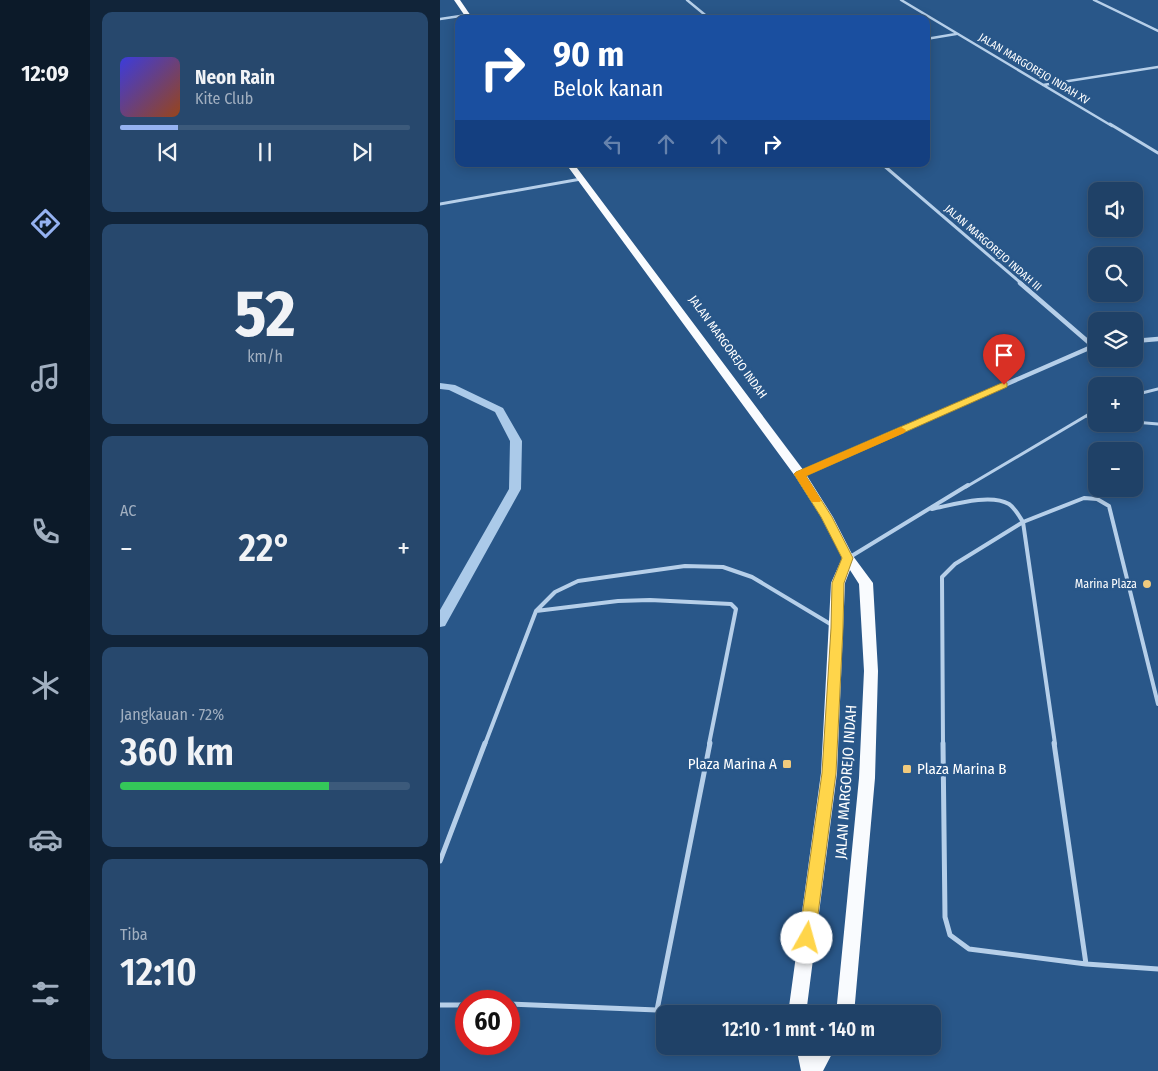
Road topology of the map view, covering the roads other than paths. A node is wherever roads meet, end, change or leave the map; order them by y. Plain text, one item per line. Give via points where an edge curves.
1 (457, 0) edge
2 (687, 0) edge
3 (901, 0) edge
4 (1094, 0) edge
5 (467, 15) edge
6 (705, 15) edge
7 (926, 15) edge
8 (930, 17) edge
9 (455, 18) edge
10 (440, 19) edge
11 (1158, 31) edge
12 (956, 33) junction
13 (930, 38) edge
14 (1158, 67) edge
15 (1043, 85) junction
16 (1158, 153) edge
17 (572, 167) edge
18 (886, 167) edge
19 (581, 179) junction
20 (440, 204) edge
21 (1158, 339) edge
22 (1088, 340) edge
23 (1143, 341) edge
24 (1088, 349) edge
25 (1158, 389) edge
26 (1143, 393) edge
27 (1086, 416) edge
28 (1143, 423) edge
29 (1158, 424) edge
30 (800, 474) junction
31 (932, 509) junction
32 (1024, 522) junction
33 (848, 558) junction
34 (536, 611) junction
35 (837, 628) junction
36 (1158, 704) edge
37 (440, 861) edge
38 (1086, 964) junction
39 (1158, 969) edge
40 (520, 1004) edge
41 (440, 1005) edge
42 (455, 1005) edge
43 (658, 1005) edge
44 (798, 1005) edge
45 (846, 1005) edge
46 (656, 1010) edge
47 (808, 1055) edge
48 (822, 1055) edge
49 (812, 1071) edge

1 - 5 main road
2 - 6 street
3 - 7 street, JALAN MARGOREJO INDAH XV
4 - 11 street
8 - 12 street, JALAN MARGOREJO INDAH XV
9 - 10 street
12 - 13 street
12 - 15 street, JALAN MARGOREJO INDAH XV
14 - 15 street
15 - 16 street, JALAN MARGOREJO INDAH XV
17 - 19 main road, JALAN MARGOREJO INDAH
18 - 22 street, JALAN MARGOREJO INDAH III
19 - 20 street
19 - 30 main road, JALAN MARGOREJO INDAH
21 - 23 street
24 - 30 street
25 - 26 lane
27 - 31 lane
28 - 29 lane
30 - 33 main road, JALAN MARGOREJO INDAH
31 - 32 lane via 1000,500 1010,504
31 - 33 lane
32 - 36 lane via 1091,497 1101,499 1109,506
32 - 38 lane
32 - 38 lane via 955,564 942,577 945,917 950,935 969,949
33 - 35 main road, JALAN MARGOREJO INDAH via 838,583
33 - 45 main road, JALAN MARGOREJO INDAH via 866,583 871,671 868,778
34 - 35 lane via 554,592 578,581 685,566 723,567 752,576
34 - 37 lane
34 - 43 lane via 599,602 650,600 725,603 736,609
35 - 44 main road, JALAN MARGOREJO INDAH via 829,773
38 - 39 lane
40 - 46 lane
41 - 42 lane
47 - 49 main road
48 - 49 main road

